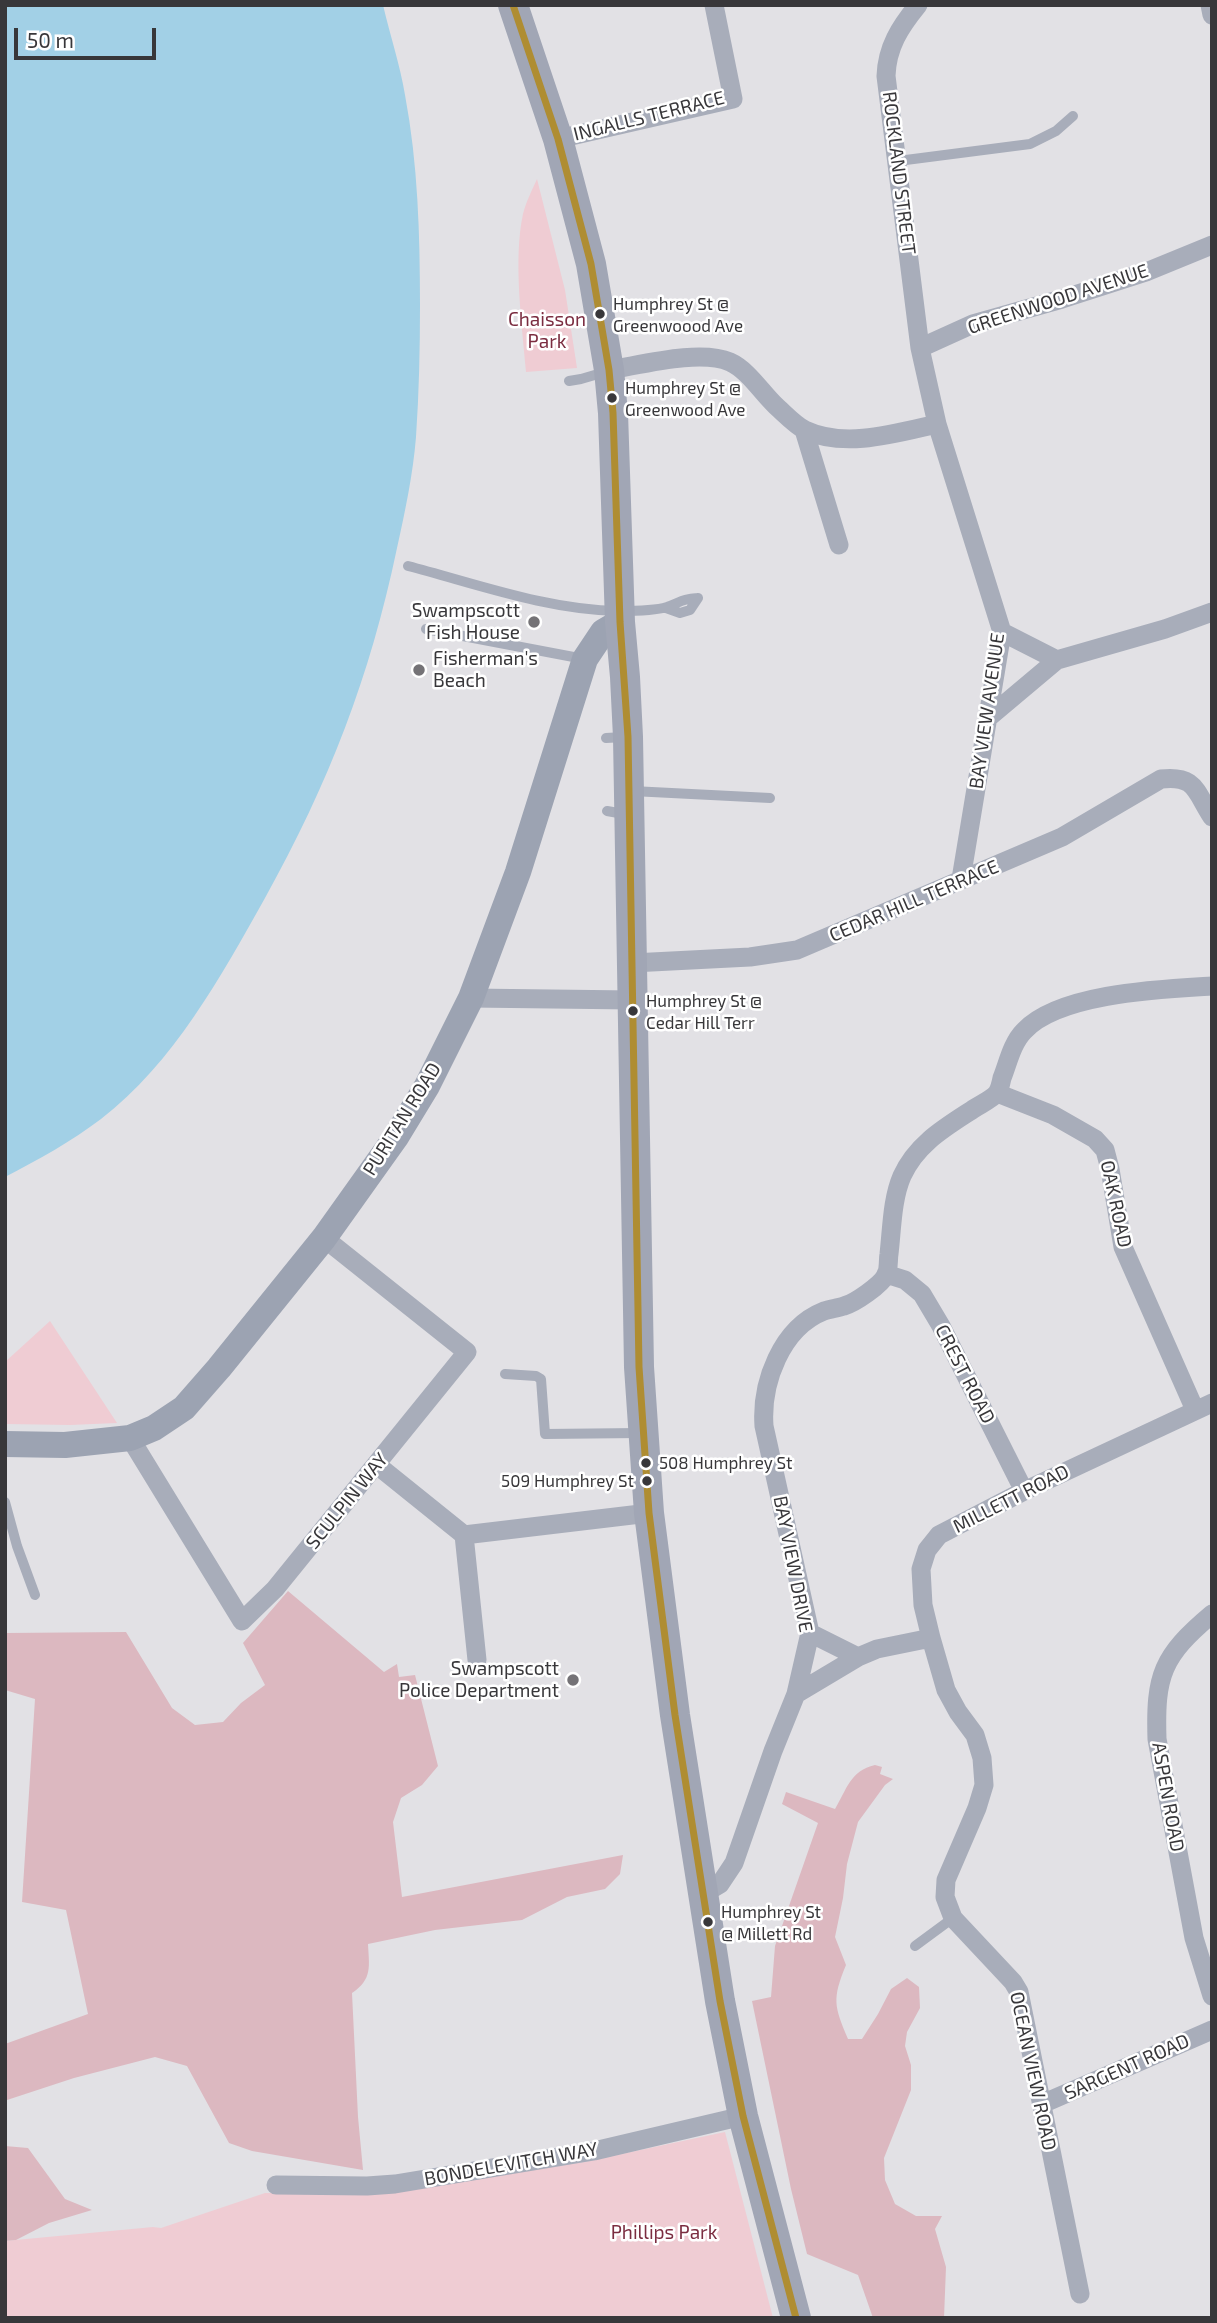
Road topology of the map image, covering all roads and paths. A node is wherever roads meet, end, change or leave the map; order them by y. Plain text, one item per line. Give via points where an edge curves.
1 (513, 5) edge
2 (714, 5) edge
3 (918, 5) edge
4 (1210, 5) edge
5 (1212, 15) edge
6 (1073, 116) dead end
7 (558, 139) junction
8 (898, 161) junction
9 (1212, 245) edge
10 (920, 348) junction
11 (609, 370) junction
12 (569, 381) dead end
13 (937, 424) junction
14 (804, 430) junction
15 (839, 545) dead end
16 (408, 566) dead end
17 (666, 608) dead end
18 (1212, 612) edge
19 (620, 616) junction
20 (426, 629) dead end
21 (1002, 632) junction
22 (585, 659) junction
23 (1057, 660) junction
24 (988, 718) junction
25 (770, 798) dead end
26 (621, 806) junction
27 (1212, 817) edge
28 (961, 879) junction
29 (632, 963) junction
30 (1212, 986) edge
31 (471, 998) junction
32 (632, 1000) junction
33 (996, 1093) junction
34 (324, 1238) junction
35 (887, 1274) junction
36 (505, 1374) dead end
37 (1203, 1406) edge
38 (643, 1432) junction
39 (130, 1438) junction
40 (5, 1444) edge
41 (377, 1465) junction
42 (1024, 1491) junction
43 (5, 1502) edge
44 (649, 1513) junction
45 (464, 1535) junction
46 (35, 1595) dead end
47 (1212, 1614) edge
48 (810, 1633) junction
49 (931, 1638) junction
50 (858, 1657) junction
51 (477, 1660) dead end
52 (796, 1694) junction
53 (703, 1894) junction
54 (953, 1918) junction
55 (915, 1946) dead end
56 (1212, 1996) edge
57 (1212, 2029) edge
58 (1042, 2104) junction
59 (743, 2116) junction
60 (276, 2185) dead end
61 (1080, 2294) dead end
62 (796, 2318) edge

1 - 7 main road
2 - 7 street, INGALLS TERRACE via 733,99
3 - 8 street, ROCKLAND STREET via 896,34 887,61
4 - 5 street
6 - 8 lane via 1030,144
7 - 11 main road via 591,264
8 - 10 street, ROCKLAND STREET
9 - 10 street, GREENWOOD AVENUE via 1110,284 973,324
10 - 13 street
11 - 12 lane
11 - 14 street via 699,356 716,358 744,372
11 - 19 main road
13 - 14 street via 862,438
13 - 21 street, BAY VIEW AVENUE
14 - 15 street
16 - 19 lane
17 - 19 lane
18 - 23 street
19 - 22 street, PURITAN ROAD
19 - 26 main road via 617,737
20 - 22 lane
21 - 23 street
21 - 24 street, BAY VIEW AVENUE
22 - 31 street, PURITAN ROAD via 570,734 549,799
23 - 24 street
24 - 28 street, BAY VIEW AVENUE
25 - 26 lane
26 - 29 main road
27 - 28 street, CEDAR HILL TERRACE via 1192,783 1177,777 1161,779 1062,837
28 - 29 street, CEDAR HILL TERRACE via 797,950
29 - 32 main road
30 - 33 street via 1124,994 1075,1004 1040,1018 1015,1045
31 - 32 street
31 - 34 street, PURITAN ROAD via 396,1137
32 - 38 main road
33 - 35 street via 927,1140 914,1155 895,1202
33 - 37 street, OAK ROAD via 1053,1115 1105,1150 1123,1247
34 - 39 street, PURITAN ROAD via 184,1408
34 - 41 street, SCULPIN WAY via 467,1352
35 - 42 street, CREST ROAD via 905,1280 922,1294
35 - 48 street, BAY VIEW DRIVE via 847,1306 808,1319 775,1362 766,1385 764,1426
36 - 38 lane via 541,1380 545,1434
37 - 42 street, MILLETT ROAD
38 - 44 main road
39 - 40 street, PURITAN ROAD
39 - 41 street, SCULPIN WAY via 242,1621 275,1589
41 - 45 street
42 - 49 street, MILLETT ROAD via 939,1535 927,1550 921,1569
43 - 46 lane
44 - 45 street
44 - 53 main road
45 - 51 street
47 - 56 street, ASPEN ROAD via 1186,1636 1170,1658 1160,1679 1156,1708 1157,1739 1194,1938
48 - 50 street
48 - 52 street, BAY VIEW DRIVE
49 - 50 street
49 - 54 street via 946,1690 975,1735 982,1758 984,1785 946,1881 945,1897
50 - 52 street
52 - 53 street via 734,1863 720,1884
53 - 59 main road
54 - 55 lane
54 - 58 street, OCEAN VIEW ROAD via 1019,1992
57 - 58 street, SARGENT ROAD
58 - 61 street, OCEAN VIEW ROAD
59 - 60 street, BONDELEVITCH WAY via 594,2151 395,2184
59 - 62 main road

